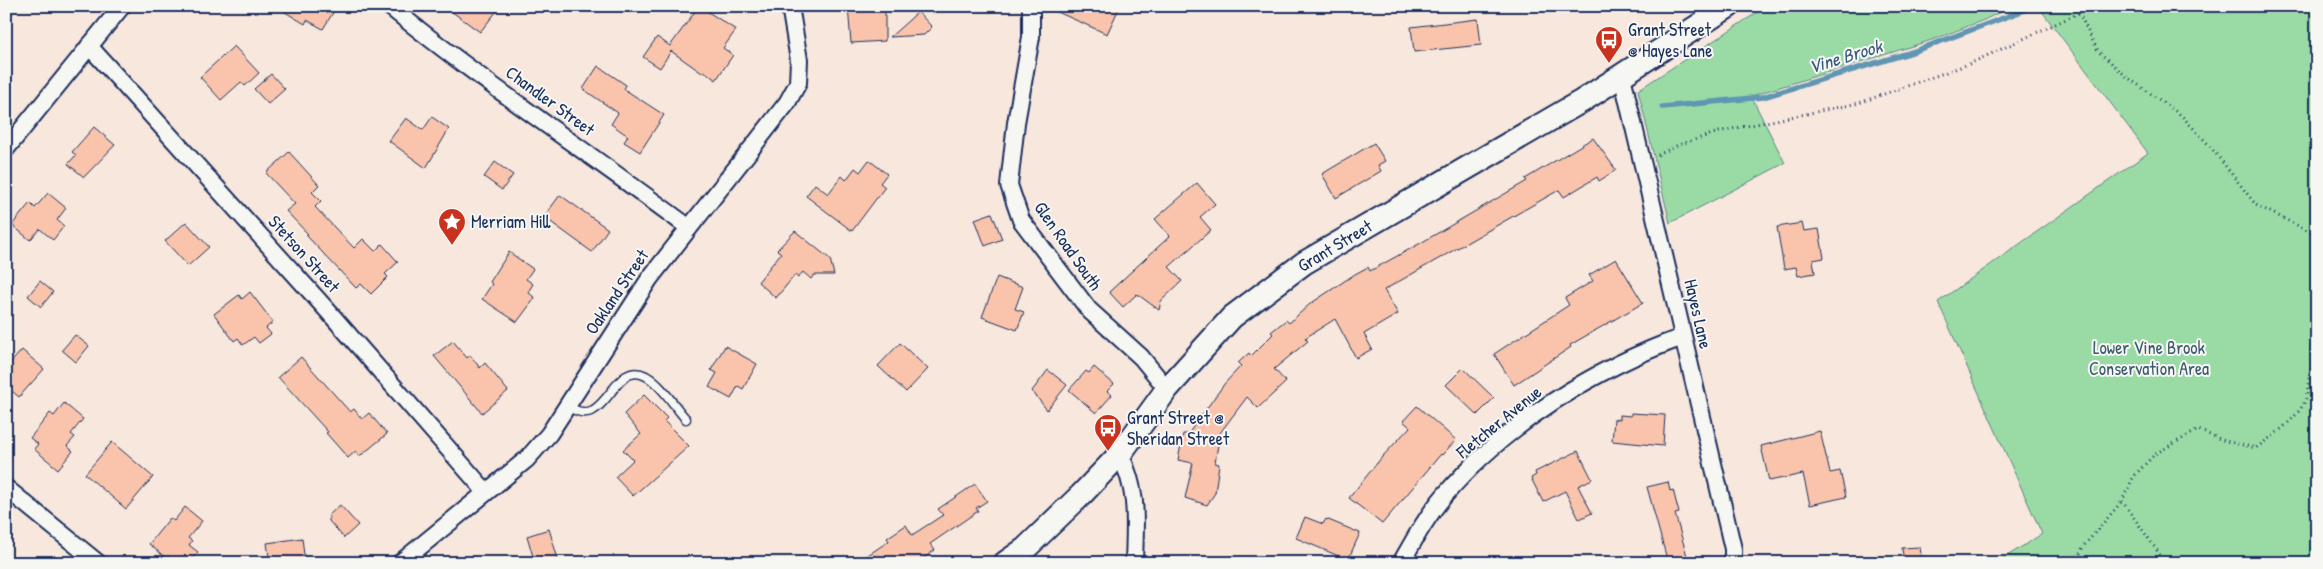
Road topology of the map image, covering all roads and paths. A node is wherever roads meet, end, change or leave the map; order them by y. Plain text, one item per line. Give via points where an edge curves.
1 (122, 6) edge
2 (389, 6) edge
3 (790, 6) edge
4 (1032, 6) edge
5 (1729, 6) edge
6 (2087, 6) edge
7 (2079, 12) junction
8 (90, 46) junction
9 (1622, 76) junction
10 (6, 149) edge
11 (1643, 162) junction
12 (688, 227) junction
13 (2317, 235) edge
14 (1683, 337) junction
15 (2317, 361) edge
16 (1167, 389) junction
17 (566, 405) junction
18 (686, 419) dead end
19 (1120, 454) junction
20 (6, 488) edge
21 (486, 492) junction
22 (2122, 501) junction
23 (98, 563) edge
24 (400, 563) edge
25 (1005, 563) edge
26 (1134, 563) edge
27 (1401, 563) edge
28 (1733, 563) edge
29 (2076, 563) edge
30 (2166, 563) edge

1 - 8 street
2 - 12 street, Chandler Street via 433,42
3 - 12 street, Oakland Street via 799,60 798,83 787,103
4 - 16 street, Glen Road South via 1031,37 1009,185 1021,220 1089,310 1141,357
5 - 9 street, Grant Street
6 - 7 path
7 - 11 path via 1969,64 1859,103 1722,132 1678,145
7 - 13 path via 2098,51 2127,77 2180,115 2209,145 2256,205
8 - 10 street
8 - 21 street, Stetson Street
9 - 11 street, Hayes Lane
9 - 16 street, Grant Street via 1304,262 1232,317
11 - 14 street, Hayes Lane
12 - 17 street, Oakland Street via 650,278
14 - 27 street, Fletcher Avenue via 1622,362 1539,411 1490,450 1445,496
14 - 28 street, Hayes Lane via 1733,549
15 - 22 path via 2312,365 2304,404 2291,420 2256,448 2225,441 2198,430 2155,454 2134,476
16 - 19 street, Grant Street
17 - 18 lane via 583,414 592,411 604,402 621,380 636,373 647,377
17 - 21 street, Oakland Street via 549,434 527,459
19 - 25 street, Grant Street via 1025,549
19 - 26 street via 1130,475 1135,500
20 - 23 street
21 - 24 street, Oakland Street
22 - 29 path via 2083,547
22 - 30 path

